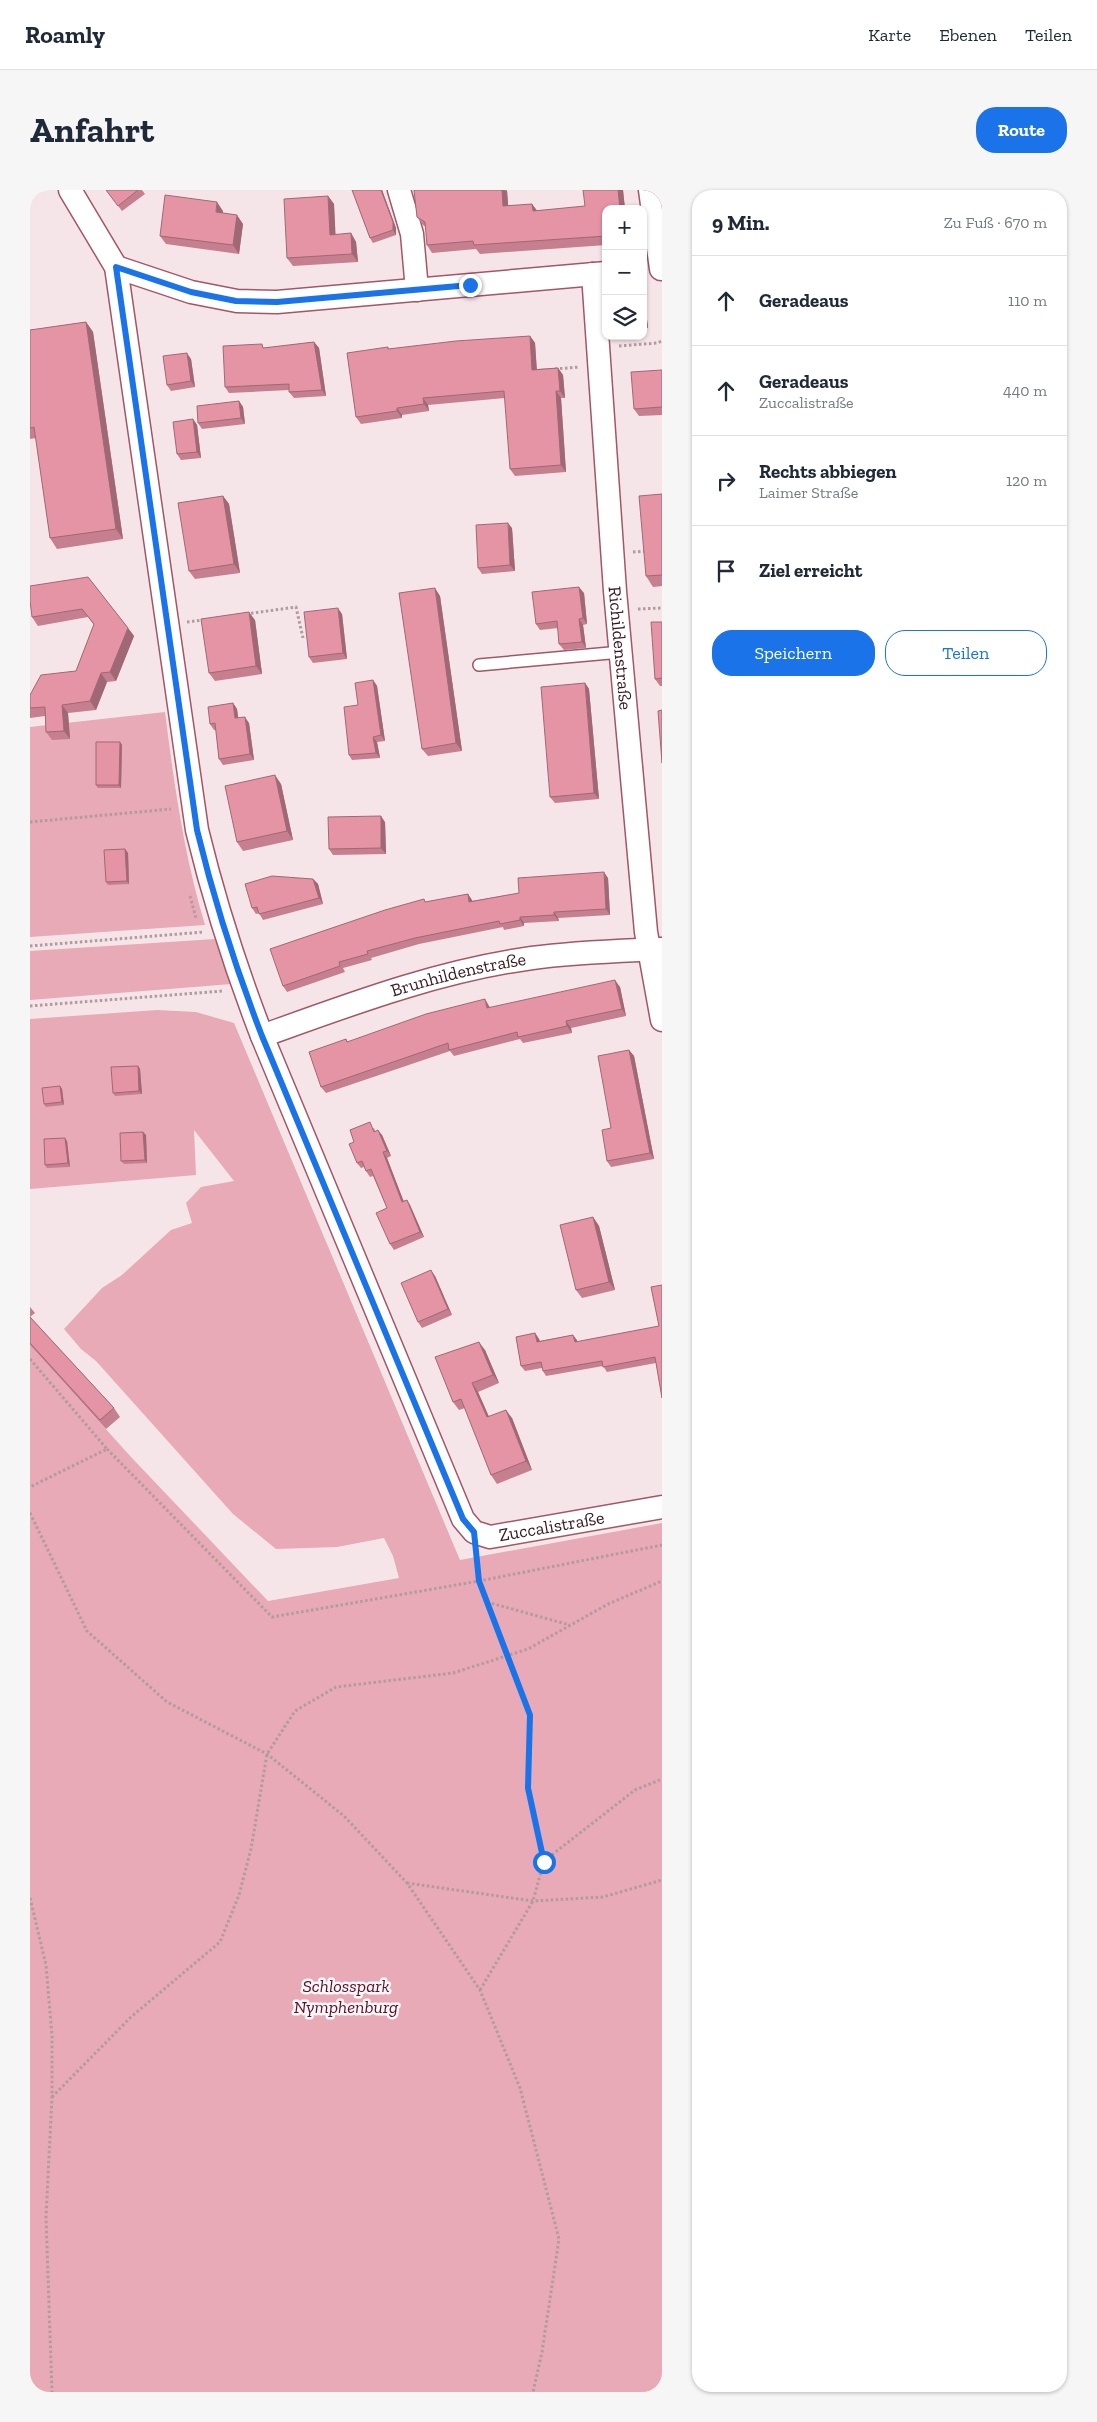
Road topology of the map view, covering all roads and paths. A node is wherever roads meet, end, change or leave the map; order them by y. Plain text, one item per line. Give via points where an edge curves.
1 (70, 190) edge
2 (399, 190) edge
3 (650, 190) edge
4 (116, 267) junction
5 (655, 270) edge
6 (599, 273) edge
7 (417, 290) junction
8 (662, 341) edge
9 (599, 356) junction
10 (551, 369) edge
11 (650, 550) edge
12 (643, 551) edge
13 (238, 615) edge
14 (208, 620) edge
15 (169, 625) junction
16 (303, 638) dead end
17 (621, 652) junction
18 (479, 665) dead end
19 (172, 809) dead end
20 (30, 822) edge
21 (225, 931) junction
22 (30, 946) edge
23 (655, 949) edge
24 (244, 990) junction
25 (30, 1006) edge
26 (662, 1020) edge
27 (262, 1036) junction
28 (30, 1358) edge
29 (107, 1449) junction
30 (30, 1487) edge
31 (662, 1507) edge
32 (30, 1513) edge
33 (474, 1532) junction
34 (662, 1544) edge
35 (479, 1581) junction
36 (662, 1581) edge
37 (487, 1602) junction
38 (571, 1626) junction
39 (509, 1654) junction
40 (267, 1754) junction
41 (662, 1779) edge
42 (544, 1862) junction
43 (662, 1880) edge
44 (406, 1883) junction
45 (30, 1898) edge
46 (534, 1901) junction
47 (480, 1990) junction
48 (52, 2097) junction
49 (52, 2392) edge
50 (533, 2392) edge

1 - 4 street, Zuccalistraße
2 - 7 street via 412,234
3 - 5 street
4 - 7 street via 191,292 236,301 277,302
4 - 15 street, Zuccalistraße
6 - 7 street
6 - 9 street, Richildenstraße
8 - 9 path
9 - 10 path
9 - 17 street, Richildenstraße
11 - 12 path
13 - 16 path via 296,607
14 - 15 path
15 - 21 street, Zuccalistraße via 197,830
17 - 18 lane
17 - 23 street, Richildenstraße
19 - 20 path
21 - 22 path
21 - 24 street, Zuccalistraße
23 - 26 street, Richildenstraße
23 - 27 street, Brunhildenstraße via 598,951 484,966 383,992
24 - 25 path
24 - 27 street, Zuccalistraße
27 - 33 street, Zuccalistraße via 463,1519
28 - 29 path
29 - 30 path
29 - 35 path via 272,1617
31 - 33 street, Zuccalistraße via 490,1536
32 - 40 path via 87,1630 167,1702
33 - 35 path
34 - 35 path
35 - 37 path
36 - 38 path via 608,1604
37 - 38 path
37 - 39 path
38 - 39 path via 528,1649
39 - 40 path via 453,1673 336,1687 295,1710
39 - 42 path via 530,1715 528,1788
40 - 44 path via 344,1816
40 - 48 path via 251,1849 239,1895 220,1942 131,2016
41 - 42 path via 635,1790
42 - 46 path
43 - 46 path via 603,1897
44 - 46 path
44 - 47 path
45 - 48 path via 46,1964 52,2036
46 - 47 path
47 - 50 path via 520,2088 559,2239
48 - 49 path via 46,2217

